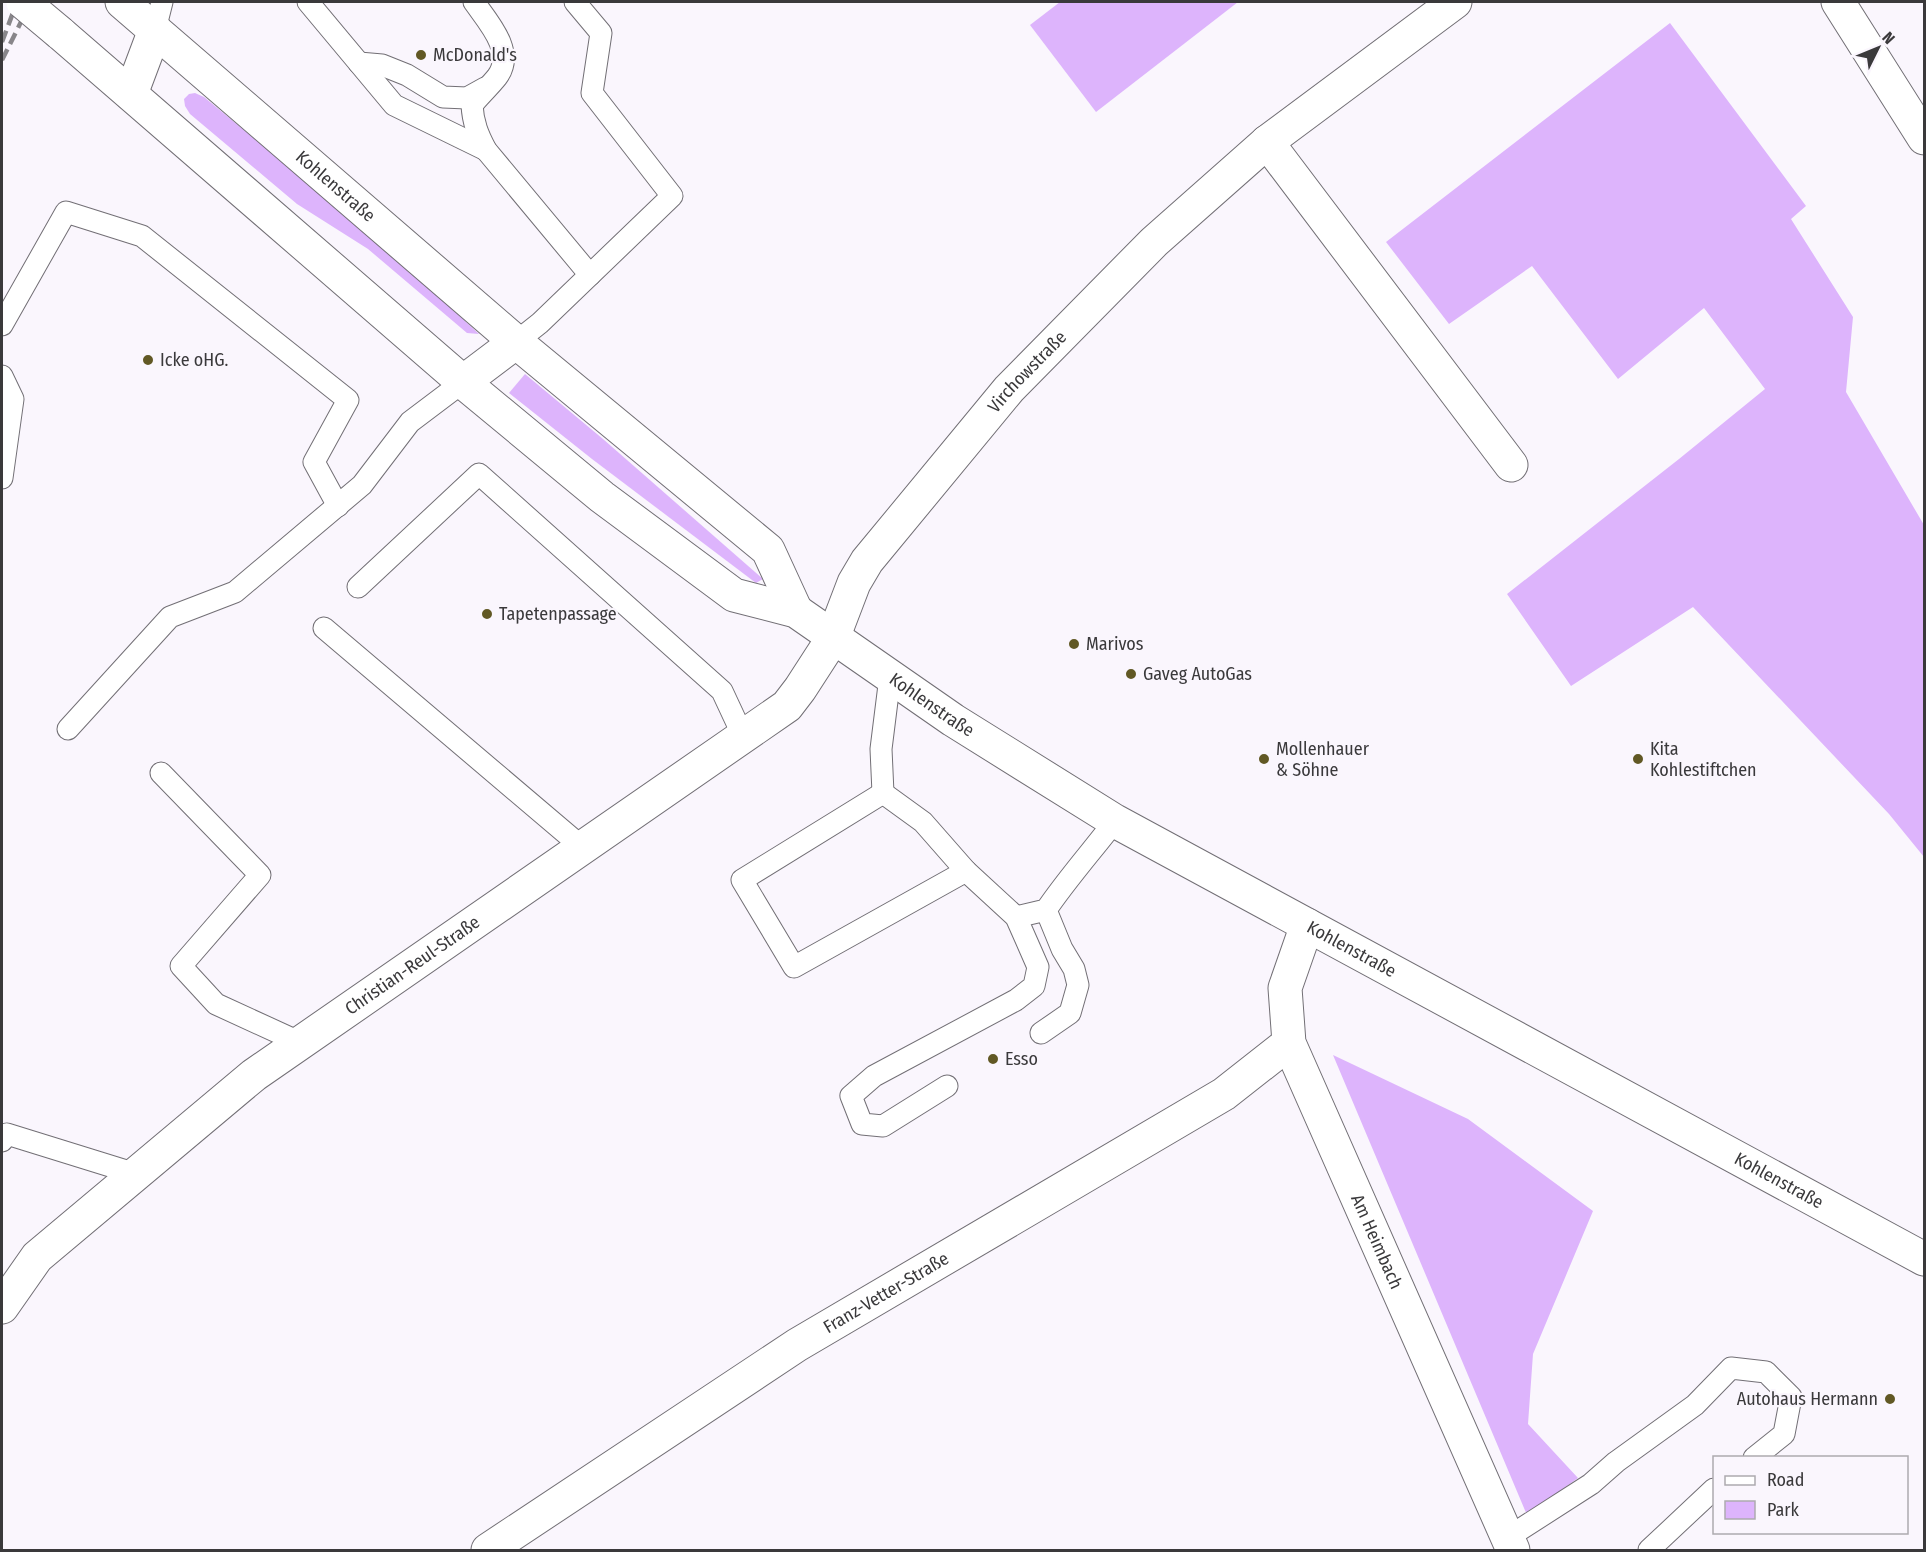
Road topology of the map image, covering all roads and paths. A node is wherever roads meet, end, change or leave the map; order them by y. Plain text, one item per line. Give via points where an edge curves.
1 (23, 2) edge
2 (122, 2) edge
3 (308, 2) edge
4 (474, 2) edge
5 (575, 2) edge
6 (1455, 2) edge
7 (1838, 2) edge
8 (158, 16) edge
9 (359, 63) junction
10 (485, 88) junction
11 (131, 94) junction
12 (1924, 138) edge
13 (1267, 142) junction
14 (486, 150) junction
15 (590, 275) junction
16 (2, 325) edge
17 (516, 342) junction
18 (2, 376) edge
19 (463, 382) junction
20 (1511, 465) dead end
21 (2, 478) edge
22 (338, 506) junction
23 (358, 587) dead end
24 (796, 611) junction
25 (324, 628) dead end
26 (833, 638) junction
27 (890, 676) junction
28 (68, 729) dead end
29 (743, 736) junction
30 (162, 773) dead end
31 (883, 793) junction
32 (1115, 821) junction
33 (582, 848) junction
34 (966, 871) junction
35 (1046, 910) junction
36 (1016, 917) junction
37 (1307, 926) junction
38 (1041, 1033) dead end
39 (301, 1043) junction
40 (1289, 1043) junction
41 (946, 1086) dead end
42 (2, 1141) edge
43 (135, 1174) junction
44 (1924, 1260) edge
45 (2, 1307) edge
46 (1756, 1456) edge
47 (1713, 1490) edge
48 (1510, 1544) edge
49 (488, 1551) edge
50 (1649, 1551) edge

1 - 11 street, Kohlenstraße, bridge
2 - 8 street, Kohlenstraße
3 - 9 lane
4 - 10 lane via 503,47 498,76
5 - 15 lane via 601,33 592,93 672,195
6 - 13 street, Virchowstraße
7 - 12 street
8 - 11 street
8 - 17 street, Kohlenstraße
9 - 10 lane via 382,65 407,75 443,97 467,98
9 - 14 lane via 394,105
10 - 14 lane via 472,105 476,132
11 - 19 street, Kohlenstraße
13 - 20 street
13 - 26 street, Virchowstraße via 1154,242 1009,389 867,561 854,583
14 - 15 lane
15 - 17 lane
16 - 22 lane via 66,212 142,236 348,400 314,462
17 - 19 street
17 - 24 street, Kohlenstraße via 768,550
18 - 21 lane via 13,399
19 - 22 lane via 410,422 362,485
19 - 24 street, Kohlenstraße via 602,497 734,595
22 - 28 lane via 235,592 170,617
23 - 29 lane via 479,474 722,691
24 - 26 street, Kohlenstraße
25 - 33 lane
26 - 27 street, Kohlenstraße
26 - 29 street, Christian-Reul-Straße via 787,706
27 - 31 lane via 882,749
27 - 32 street, Kohlenstraße
29 - 33 street, Christian-Reul-Straße
30 - 39 lane via 260,874 181,966 216,1004
31 - 34 lane via 923,822
31 - 34 lane via 742,880 794,967
32 - 35 lane
32 - 37 street, Kohlenstraße
33 - 39 street, Christian-Reul-Straße
34 - 36 lane
35 - 36 lane
35 - 38 lane via 1078,985 1070,1013
36 - 41 lane via 1038,968 1034,986 1016,1000 874,1076 851,1096 862,1124 883,1126
37 - 40 street, Am Heimbach via 1285,988
37 - 44 street, Kohlenstraße
39 - 43 street, Christian-Reul-Straße via 254,1075
40 - 48 street, Am Heimbach
40 - 49 street, Franz-Vetter-Straße via 1224,1094 797,1345
42 - 43 lane via 8,1134
43 - 45 street, Christian-Reul-Straße via 37,1257
46 - 48 lane via 1784,1434 1791,1396 1766,1372 1731,1368 1695,1405
47 - 50 lane

